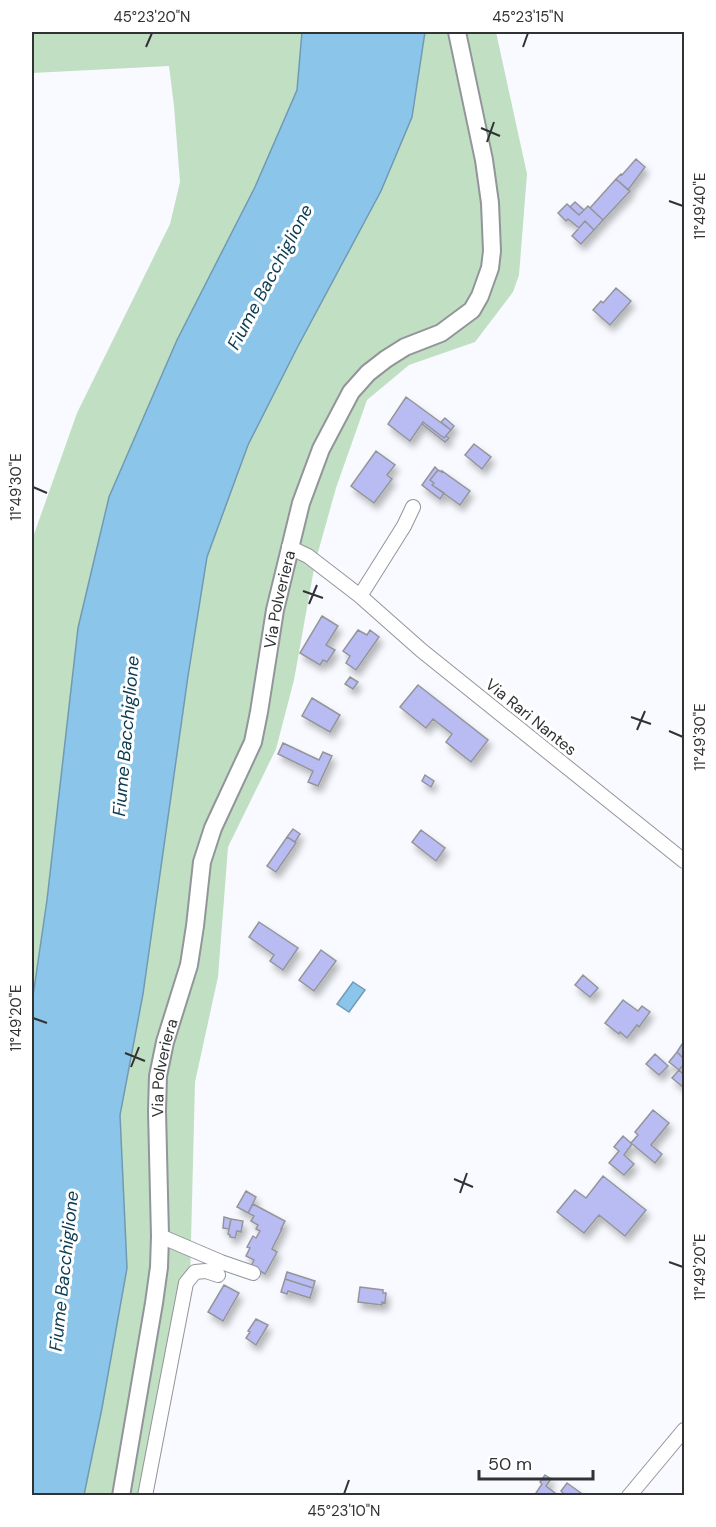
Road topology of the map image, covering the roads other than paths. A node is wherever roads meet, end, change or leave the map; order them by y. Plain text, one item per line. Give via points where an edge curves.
1 (457, 32) edge
2 (413, 507) dead end
3 (289, 547) junction
4 (360, 596) junction
5 (684, 861) edge
6 (160, 1236) junction
7 (253, 1273) dead end
8 (218, 1275) dead end
9 (684, 1430) edge
10 (121, 1496) edge
11 (145, 1496) edge
12 (629, 1496) edge

1 - 3 street, Via Polveriera via 484,160 490,203 490,268 472,310 441,333 386,359 351,392 321,449
2 - 4 street
3 - 4 street, Via Rari Nantes via 308,556
3 - 6 street, Via Polveriera via 253,742 213,828 202,862 189,966 158,1076
4 - 5 street, Via Rari Nantes via 421,650
6 - 7 street
6 - 10 street, Via Polveriera via 154,1303
8 - 11 street via 195,1272 186,1283
9 - 12 street

